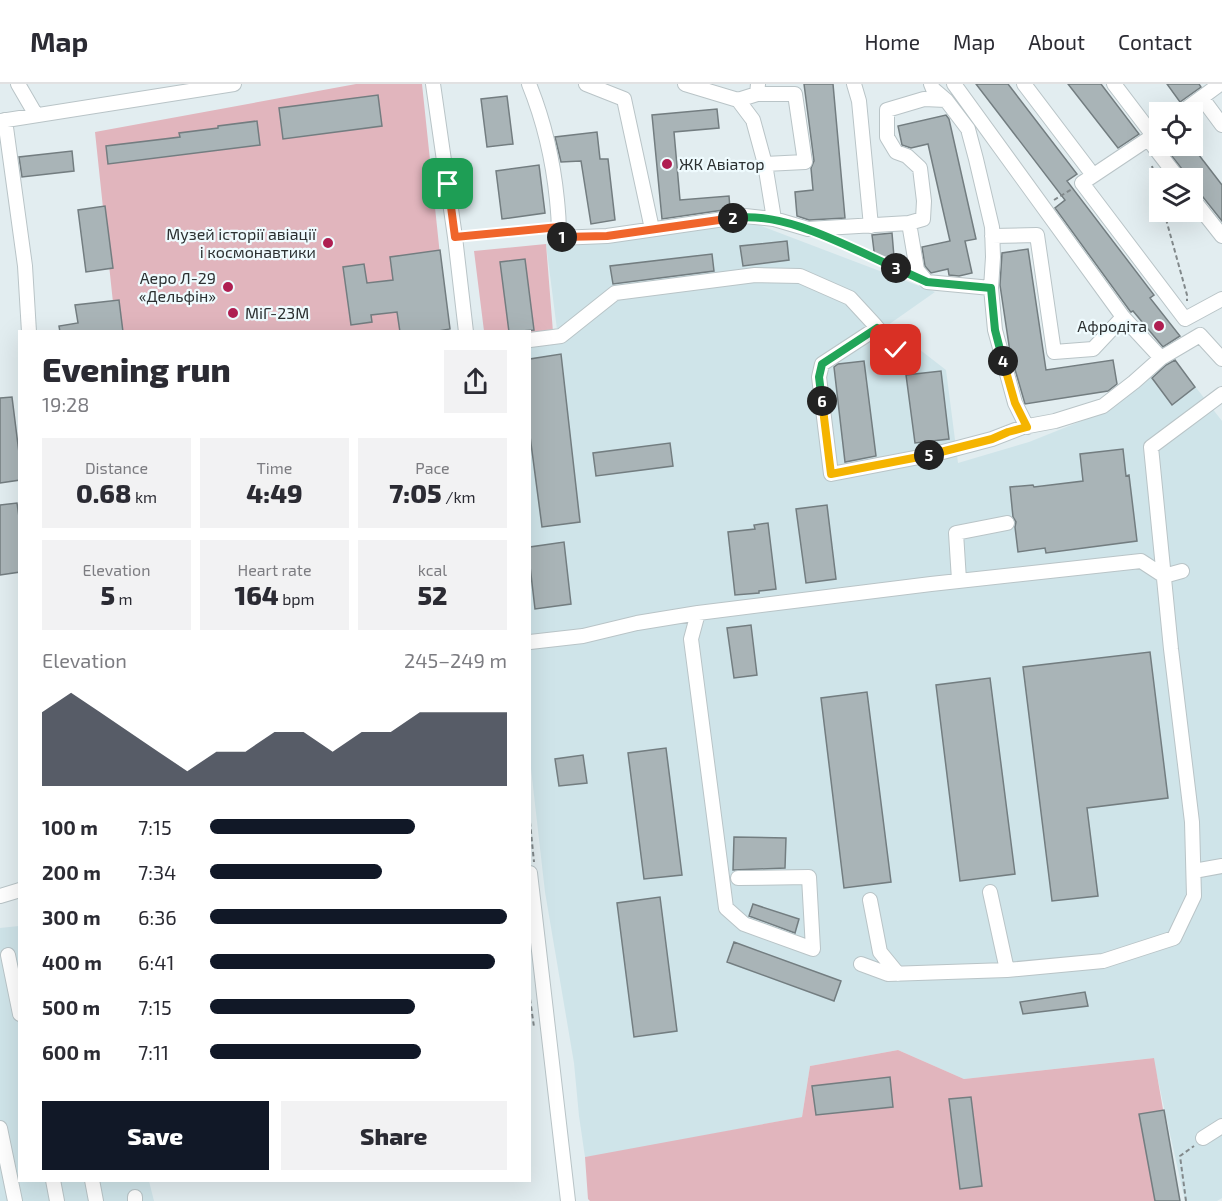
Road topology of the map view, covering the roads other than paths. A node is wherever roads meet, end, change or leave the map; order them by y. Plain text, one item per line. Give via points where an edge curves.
1 (18, 84) edge
2 (234, 84) edge
3 (433, 84) edge
4 (529, 84) edge
5 (586, 84) edge
6 (685, 84) edge
7 (854, 84) edge
8 (931, 84) edge
9 (954, 84) edge
10 (1024, 84) edge
11 (1114, 84) edge
12 (758, 89) edge
13 (1211, 89) edge
14 (738, 100) junction
15 (946, 100) junction
16 (1195, 102) edge
17 (36, 115) junction
18 (3, 121) edge
19 (1222, 125) edge
20 (1149, 129) edge
21 (1149, 137) edge
22 (765, 164) junction
23 (1088, 179) junction
24 (1203, 212) edge
25 (774, 219) junction
26 (909, 223) junction
27 (871, 226) junction
28 (1057, 227) junction
29 (652, 229) junction
30 (992, 236) junction
31 (1037, 236) junction
32 (1222, 236) edge
33 (991, 288) junction
34 (1222, 299) edge
35 (1123, 317) junction
36 (877, 328) junction
37 (29, 330) edge
38 (466, 330) edge
39 (531, 340) edge
40 (896, 350) dead end
41 (1161, 358) junction
42 (1222, 359) edge
43 (1222, 394) edge
44 (1027, 427) junction
45 (1006, 523) dead end
46 (1182, 571) dead end
47 (1164, 576) junction
48 (959, 580) junction
49 (698, 614) junction
50 (531, 642) edge
51 (1222, 866) edge
52 (1194, 871) junction
53 (738, 878) dead end
54 (18, 891) edge
55 (531, 892) edge
56 (990, 892) dead end
57 (0, 896) edge
58 (870, 900) dead end
59 (9, 955) edge
60 (861, 964) dead end
61 (1007, 970) junction
62 (898, 974) junction
63 (536, 985) edge
64 (18, 1003) edge
65 (1222, 1126) edge
66 (0, 1128) edge
67 (1203, 1138) road end
68 (53, 1182) edge
69 (92, 1182) edge
70 (15, 1201) edge
71 (57, 1201) edge
72 (96, 1201) edge
73 (568, 1201) edge

1 - 17 street
2 - 17 street
3 - 38 street
4 - 29 street via 546,132 558,237 607,236
5 - 29 street via 624,99
6 - 14 street
7 - 27 street
8 - 15 street
9 - 28 street
10 - 23 street
11 - 20 street
12 - 14 street
12 - 22 street via 795,94 805,162
13 - 16 street
13 - 19 street
14 - 22 street via 753,120
15 - 26 street via 924,99 887,110 886,137 896,153 907,156 921,168 923,219
15 - 30 street via 968,129
17 - 18 street
18 - 37 street via 25,266
21 - 23 street
22 - 25 street
23 - 34 street via 1185,319
24 - 32 street
25 - 27 street via 808,229
25 - 29 street via 745,216
26 - 27 street
26 - 33 street via 917,270 927,282
28 - 31 street
28 - 35 street
30 - 31 street
30 - 33 street
31 - 35 street via 1054,352 1093,349
33 - 44 street via 995,330 1015,403
35 - 41 street
36 - 39 street via 850,298 800,276 755,275 615,293 561,336
36 - 40 street
36 - 44 street via 822,364 819,377 831,474 935,454
41 - 42 street via 1200,335
41 - 44 street via 1103,406
43 - 47 street via 1151,447
45 - 48 street via 956,533
46 - 47 street
47 - 48 street via 1141,561
47 - 52 street
48 - 49 street
49 - 50 street
49 - 53 street via 691,639 726,908 744,924 813,949 809,877
51 - 52 street
52 - 61 street via 1194,896 1174,938 1103,961
54 - 57 street
55 - 63 street
56 - 61 street
58 - 62 street via 880,952
59 - 64 street
60 - 62 street
61 - 62 street
63 - 73 street
65 - 67 street
66 - 70 street
68 - 71 street
69 - 72 street

